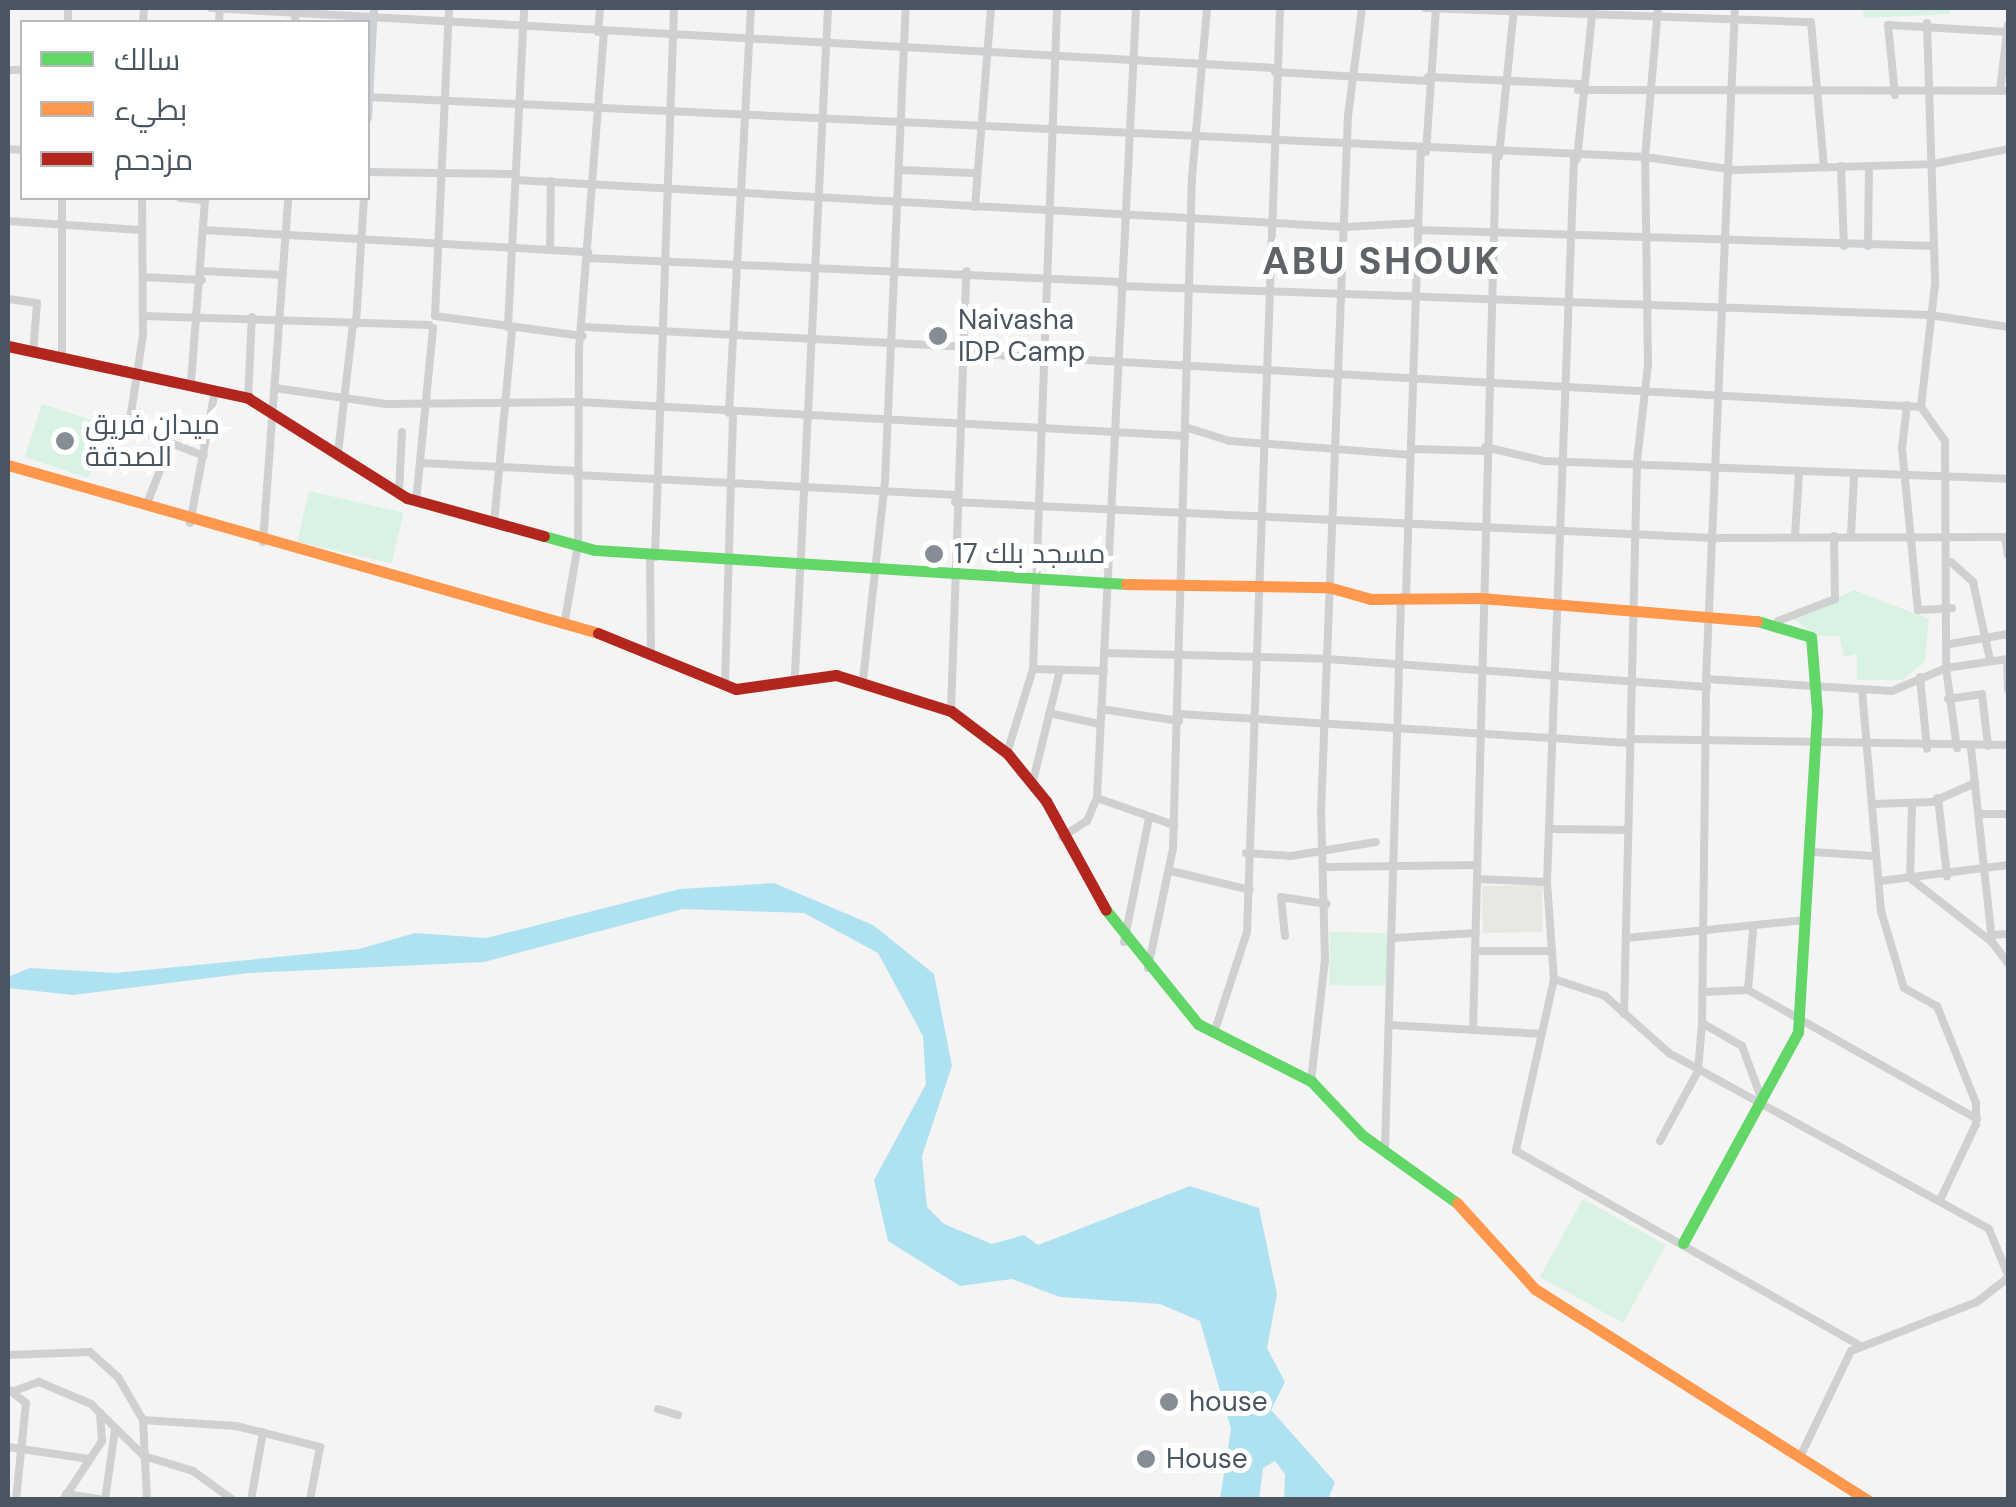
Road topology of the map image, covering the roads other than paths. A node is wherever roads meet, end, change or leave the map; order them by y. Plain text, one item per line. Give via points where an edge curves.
1 (449, 8) edge
2 (524, 8) edge
3 (600, 8) edge
4 (674, 8) edge
5 (751, 8) edge
6 (828, 8) edge
7 (906, 8) edge
8 (992, 8) edge
9 (1056, 8) edge
10 (1136, 8) edge
11 (1207, 8) edge
12 (1280, 8) edge
13 (1362, 8) edge
14 (1425, 8) edge
15 (1436, 8) edge
16 (217, 9) edge
17 (1514, 9) edge
18 (296, 10) edge
19 (373, 11) edge
20 (1593, 11) edge
21 (1657, 11) edge
22 (1735, 12) edge
23 (448, 22) junction
24 (1927, 24) junction
25 (524, 28) junction
26 (2008, 29) edge
27 (601, 33) junction
28 (674, 35) junction
29 (750, 40) junction
30 (822, 45) junction
31 (902, 48) junction
32 (989, 54) junction
33 (1055, 56) junction
34 (370, 63) edge
35 (1202, 63) junction
36 (1134, 65) junction
37 (1276, 70) junction
38 (1354, 71) junction
39 (1428, 79) junction
40 (1507, 79) junction
41 (1650, 85) junction
42 (1578, 87) junction
43 (1728, 90) junction
44 (2004, 91) edge
45 (1820, 95) junction
46 (1895, 95) junction
47 (1932, 96) junction
48 (370, 97) edge
49 (446, 99) junction
50 (516, 102) junction
51 (595, 109) junction
52 (671, 112) junction
53 (746, 117) junction
54 (820, 122) junction
55 (898, 126) junction
56 (979, 129) junction
57 (1057, 131) junction
58 (1128, 136) junction
59 (1194, 140) junction
60 (1273, 144) junction
61 (1347, 148) junction
62 (2008, 149) edge
63 (1423, 152) junction
64 (1498, 156) junction
65 (1645, 157) junction
66 (1575, 158) junction
67 (1933, 164) junction
68 (1841, 166) junction
69 (1869, 166) junction
70 (1824, 167) junction
71 (1724, 168) junction
72 (900, 170) junction
73 (370, 172) edge
74 (973, 173) junction
75 (442, 177) junction
76 (515, 177) junction
77 (551, 181) junction
78 (592, 186) junction
79 (668, 188) junction
80 (742, 191) junction
81 (817, 195) junction
82 (894, 197) junction
83 (62, 200) edge
84 (142, 200) edge
85 (205, 200) edge
86 (288, 200) edge
87 (364, 200) edge
88 (975, 206) junction
89 (1051, 209) junction
90 (1120, 214) junction
91 (1192, 215) junction
92 (8, 221) edge
93 (1266, 222) junction
94 (60, 225) junction
95 (1418, 226) junction
96 (1345, 227) junction
97 (141, 230) junction
98 (204, 230) junction
99 (1496, 230) junction
100 (289, 236) junction
101 (1648, 237) junction
102 (1725, 237) junction
103 (1573, 238) junction
104 (362, 244) junction
105 (435, 246) junction
106 (1844, 246) junction
107 (1868, 246) junction
108 (1934, 246) junction
109 (514, 248) junction
110 (550, 249) junction
111 (588, 255) junction
112 (666, 258) junction
113 (739, 264) junction
114 (813, 264) junction
115 (888, 270) junction
116 (966, 272) junction
117 (202, 275) junction
118 (284, 275) junction
119 (142, 277) junction
120 (1050, 278) junction
121 (1121, 284) junction
122 (1190, 285) junction
123 (1268, 291) junction
124 (1343, 292) junction
125 (8, 299) edge
126 (1420, 300) junction
127 (1492, 302) junction
128 (1568, 308) junction
129 (1646, 309) junction
130 (199, 313) junction
131 (1725, 313) junction
132 (1930, 315) junction
133 (143, 316) junction
134 (252, 317) junction
135 (281, 318) junction
136 (434, 323) junction
137 (354, 324) junction
138 (2008, 328) edge
139 (510, 329) junction
140 (659, 330) junction
141 (584, 332) junction
142 (734, 336) junction
143 (811, 343) junction
144 (8, 346) edge
145 (887, 346) junction
146 (962, 350) junction
147 (33, 354) junction
148 (1043, 355) junction
149 (62, 358) junction
150 (1118, 358) junction
151 (1188, 363) junction
152 (1267, 364) junction
153 (1339, 370) junction
154 (139, 372) junction
155 (1412, 376) junction
156 (1491, 379) junction
157 (191, 382) junction
158 (1566, 382) junction
159 (275, 388) junction
160 (1640, 388) junction
161 (214, 391) junction
162 (1720, 392) junction
163 (248, 398) junction
164 (346, 401) junction
165 (580, 402) junction
166 (506, 404) junction
167 (428, 405) junction
168 (1908, 406) junction
169 (1921, 406) junction
170 (271, 408) junction
171 (656, 410) junction
172 (808, 412) junction
173 (731, 413) junction
174 (885, 420) junction
175 (959, 427) junction
176 (402, 432) dead end
177 (1038, 432) junction
178 (1185, 432) junction
179 (1114, 434) junction
180 (1264, 442) junction
181 (1336, 444) junction
182 (170, 445) junction
183 (1485, 449) junction
184 (338, 452) junction
185 (1411, 452) junction
186 (204, 456) junction
187 (1562, 460) junction
188 (1636, 461) junction
189 (422, 463) junction
190 (8, 465) edge
191 (1716, 470) junction
192 (501, 471) junction
193 (578, 473) junction
194 (1799, 473) junction
195 (1854, 476) junction
196 (1910, 478) junction
197 (1946, 478) junction
198 (2008, 479) edge
199 (654, 480) junction
200 (733, 486) junction
201 (804, 489) junction
202 (399, 492) junction
203 (883, 494) junction
204 (955, 499) junction
205 (1034, 501) junction
206 (416, 502) junction
207 (146, 506) junction
208 (1182, 508) junction
209 (1108, 510) junction
210 (1260, 512) junction
211 (1335, 517) junction
212 (1408, 520) junction
213 (1483, 522) junction
214 (190, 523) junction
215 (494, 526) junction
216 (1634, 530) junction
217 (1558, 532) junction
218 (1795, 535) junction
219 (1851, 535) junction
220 (1834, 536) junction
221 (2007, 537) edge
222 (1712, 538) junction
223 (1912, 538) junction
224 (1949, 540) junction
225 (263, 542) junction
226 (578, 545) junction
227 (2008, 555) edge
228 (653, 558) junction
229 (722, 558) junction
230 (1951, 562) junction
231 (801, 563) junction
232 (877, 565) junction
233 (955, 574) junction
234 (1031, 579) junction
235 (1107, 584) junction
236 (1184, 584) junction
237 (1328, 587) junction
238 (1259, 590) junction
239 (1404, 596) junction
240 (1481, 598) junction
241 (1556, 604) junction
242 (1634, 607) junction
243 (1952, 608) junction
244 (1710, 614) junction
245 (565, 620) junction
246 (1778, 620) junction
247 (2008, 634) edge
248 (1987, 636) junction
249 (1950, 644) junction
250 (651, 652) junction
251 (1105, 654) junction
252 (1179, 654) junction
253 (1328, 658) junction
254 (2008, 659) edge
255 (1990, 660) junction
256 (1256, 661) junction
257 (1402, 668) junction
258 (1946, 668) junction
259 (1033, 669) junction
260 (1479, 669) junction
261 (1060, 670) junction
262 (1104, 672) junction
263 (795, 674) junction
264 (1557, 675) junction
265 (1920, 678) junction
266 (864, 680) junction
267 (1631, 682) junction
268 (1706, 683) junction
269 (725, 684) junction
270 (1812, 684) junction
271 (1862, 690) junction
272 (2008, 690) edge
273 (1948, 699) junction
274 (1101, 709) junction
275 (951, 711) junction
276 (1049, 714) junction
277 (1179, 718) junction
278 (1325, 720) junction
279 (1256, 722) junction
280 (1100, 724) junction
281 (1401, 729) junction
282 (1477, 732) junction
283 (1556, 738) junction
284 (1629, 741) junction
285 (1816, 745) junction
286 (1873, 745) junction
287 (2008, 745) edge
288 (1708, 746) junction
289 (1988, 746) junction
290 (1927, 748) junction
291 (1956, 748) junction
292 (1971, 748) junction
293 (1007, 753) junction
294 (1975, 784) junction
295 (1032, 785) junction
296 (1097, 798) junction
297 (1938, 798) junction
298 (1872, 804) junction
299 (1912, 804) junction
300 (1982, 814) junction
301 (2008, 814) edge
302 (1148, 818) junction
303 (1174, 825) junction
304 (1554, 829) junction
305 (1628, 830) junction
306 (1062, 836) junction
307 (1376, 842) dead end
308 (1328, 850) junction
309 (1246, 852) junction
310 (1813, 852) junction
311 (1872, 856) junction
312 (1477, 865) junction
313 (2008, 865) edge
314 (1398, 866) junction
315 (1328, 867) junction
316 (1987, 867) junction
317 (1171, 871) junction
318 (1947, 876) junction
319 (1910, 878) junction
320 (1478, 879) junction
321 (1880, 881) junction
322 (1547, 882) junction
323 (1250, 890) junction
324 (1326, 904) junction
325 (1805, 920) junction
326 (1701, 928) junction
327 (1752, 930) junction
328 (1476, 933) junction
329 (2008, 934) edge
330 (1284, 936) dead end
331 (1392, 938) junction
332 (1627, 938) junction
333 (1992, 938) junction
334 (1124, 942) junction
335 (1475, 951) junction
336 (1552, 951) junction
337 (2008, 963) edge
338 (1148, 968) junction
339 (1554, 979) junction
340 (1748, 990) junction
341 (1703, 992) junction
342 (1624, 1014) junction
343 (1798, 1022) junction
344 (1702, 1024) junction
345 (1390, 1025) junction
346 (1473, 1030) junction
347 (1214, 1033) junction
348 (1542, 1034) junction
349 (1698, 1071) junction
350 (1310, 1081) junction
351 (1763, 1104) junction
352 (1978, 1119) junction
353 (1660, 1141) dead end
354 (1385, 1150) junction
355 (1941, 1198) junction
356 (1683, 1243) junction
357 (2008, 1277) edge
358 (1859, 1345) junction
359 (8, 1355) edge
360 (11, 1390) edge
361 (658, 1409) dead end
362 (100, 1413) junction
363 (678, 1415) dead end
364 (143, 1420) junction
365 (116, 1430) junction
366 (262, 1432) junction
367 (8, 1447) edge
368 (25, 1450) junction
369 (144, 1456) junction
370 (89, 1459) junction
371 (1798, 1462) junction
372 (64, 1496) edge
373 (8, 1498) edge
374 (16, 1499) edge
375 (104, 1500) edge
376 (147, 1500) edge
377 (233, 1500) edge
378 (251, 1500) edge
379 (310, 1500) edge
380 (1868, 1500) edge

1 - 23 street
2 - 25 street
3 - 27 street
4 - 28 street
5 - 29 street
6 - 30 street
7 - 31 street
8 - 32 street
9 - 33 street
10 - 36 street
11 - 35 street
12 - 37 street
13 - 38 street
14 - 15 street
15 - 17 street
15 - 39 street
16 - 18 street
17 - 20 street
17 - 40 street
18 - 19 street
19 - 23 street
19 - 34 street
20 - 21 street
20 - 42 street
21 - 22 street
21 - 41 street
22 - 43 street
22 - 45 street via 1816,24
23 - 25 street
23 - 49 street
24 - 26 street
24 - 46 street via 1888,25
24 - 47 street
25 - 27 street
25 - 50 street
26 - 44 street
27 - 28 street
27 - 51 street
28 - 29 street
28 - 52 street
29 - 30 street
29 - 53 street
30 - 31 street
30 - 54 street
31 - 32 street
31 - 55 street
32 - 33 street
32 - 56 street
33 - 36 street
33 - 57 street
35 - 36 street
35 - 37 street
35 - 59 street
36 - 58 street
37 - 38 street
37 - 60 street
38 - 39 street
38 - 61 street
39 - 40 street
39 - 63 street
40 - 42 street
40 - 64 street
41 - 42 street
41 - 43 street
41 - 65 street
42 - 66 street
43 - 45 street
43 - 71 street
44 - 47 street
45 - 46 street
45 - 70 street
46 - 47 street
47 - 67 street
48 - 49 street
49 - 50 street
49 - 75 street
50 - 51 street
50 - 76 street
51 - 52 street
51 - 78 street
52 - 53 street
52 - 79 street
53 - 54 street
53 - 80 street
54 - 55 street
54 - 81 street
55 - 56 street
55 - 72 street
56 - 57 street
56 - 74 street
57 - 58 street
57 - 89 street
58 - 59 street
58 - 90 street
59 - 60 street
59 - 91 street
60 - 61 street
60 - 93 street
61 - 63 street
61 - 96 street
62 - 67 street
63 - 64 street
63 - 95 street
64 - 66 street
64 - 99 street
65 - 66 street
65 - 71 street
65 - 101 street
66 - 103 street
67 - 69 street
67 - 108 street
68 - 69 street
68 - 70 street
68 - 106 street
69 - 107 street
70 - 71 street
71 - 102 street
72 - 74 street
72 - 82 street
73 - 75 street
74 - 88 street
75 - 76 street
75 - 105 street
76 - 77 street
76 - 109 street
77 - 78 street
77 - 110 street
78 - 79 street
78 - 111 street
79 - 80 street
79 - 112 street
80 - 81 street
80 - 113 street
81 - 82 street
81 - 114 street
82 - 88 street
82 - 115 street
83 - 94 street
84 - 97 street
85 - 98 street
86 - 100 street
87 - 104 street
88 - 89 street
89 - 90 street
89 - 120 street
90 - 91 street
90 - 121 street
91 - 93 street
91 - 122 street
92 - 94 street
93 - 96 street
93 - 123 street
94 - 97 street
94 - 149 street
95 - 96 street
95 - 99 street
95 - 126 street
96 - 124 street
97 - 119 street
98 - 100 street
98 - 117 street
99 - 103 street
99 - 127 street
100 - 104 street
100 - 118 street
101 - 102 street
101 - 103 street
101 - 129 street
102 - 106 street
102 - 131 street
103 - 128 street
104 - 105 street
104 - 137 street
105 - 109 street
105 - 136 street
106 - 107 street
107 - 108 street
108 - 132 street
109 - 110 street
109 - 139 street
110 - 111 street
111 - 112 street
111 - 141 street
112 - 113 street
112 - 140 street
113 - 114 street
113 - 142 street
114 - 115 street
114 - 143 street
115 - 116 street
115 - 145 street
116 - 120 street
116 - 146 street
117 - 118 street
117 - 119 street
117 - 130 street
118 - 135 street
119 - 133 street
120 - 121 street
120 - 148 street
121 - 122 street
121 - 150 street
122 - 123 street
122 - 151 street
123 - 124 street
123 - 152 street
124 - 126 street
124 - 153 street
125 - 147 street via 37,303
126 - 127 street
126 - 155 street
127 - 128 street
127 - 156 street
128 - 129 street
128 - 158 street
129 - 131 street
129 - 160 street
130 - 133 street
130 - 134 street
130 - 157 street
131 - 132 street
131 - 162 street
132 - 138 street
132 - 169 street
133 - 154 street
134 - 135 street
134 - 163 street
135 - 137 street
135 - 159 street
136 - 137 street
136 - 139 street
136 - 167 street
137 - 164 street
139 - 141 street
139 - 166 street
140 - 141 street
140 - 142 street
140 - 171 street
141 - 165 street
142 - 143 street
142 - 173 street
143 - 145 street
143 - 172 street
144 - 147 street
145 - 146 street
145 - 174 street
146 - 148 street
146 - 175 street
147 - 149 street
148 - 150 street
148 - 177 street
149 - 154 street
150 - 151 street
150 - 179 street
151 - 152 street
151 - 178 street
152 - 153 street
152 - 180 street
153 - 155 street
153 - 181 street
154 - 157 street
154 - 182 street via 129,427
155 - 156 street
155 - 185 street
156 - 158 street
156 - 183 street
157 - 161 street
158 - 160 street
158 - 187 street
159 - 164 street
159 - 170 street
160 - 162 street
160 - 188 street
161 - 163 street
161 - 186 street
162 - 168 street
162 - 191 street
163 - 170 street
164 - 167 street
164 - 184 street
165 - 166 street
165 - 171 street
165 - 193 street
166 - 167 street
166 - 192 street
167 - 189 street
168 - 169 street
168 - 196 street via 1902,448
169 - 197 street via 1945,441
170 - 184 street
170 - 225 street
171 - 173 street
171 - 199 street
172 - 173 street
172 - 174 street
172 - 201 street
173 - 200 street
174 - 175 street
174 - 203 street
175 - 177 street
175 - 204 street
176 - 202 street
177 - 179 street
177 - 205 street
178 - 179 street
178 - 180 street
178 - 208 street
179 - 209 street
180 - 181 street
180 - 210 street
181 - 185 street
181 - 211 street
182 - 186 street
182 - 207 street
183 - 185 street
183 - 187 street
183 - 213 street
184 - 202 street
185 - 212 street
186 - 214 street
187 - 188 street
187 - 217 street
188 - 191 street
188 - 216 street
189 - 192 street
189 - 206 street
190 - 207 street
191 - 194 street
191 - 222 street
192 - 193 street
192 - 215 street
193 - 199 street
193 - 226 street
194 - 195 street
194 - 218 street
195 - 196 street
195 - 219 street
196 - 197 street
196 - 223 street
197 - 198 street
197 - 224 street
199 - 200 street
199 - 228 street
200 - 201 street
200 - 229 street
201 - 203 street
201 - 231 street
202 - 206 street
203 - 204 street
203 - 232 street
204 - 205 street
204 - 233 street
205 - 209 street
205 - 234 street
206 - 215 street
207 - 214 street
208 - 209 street
208 - 210 street
208 - 236 street
209 - 235 street
210 - 211 street
210 - 238 street
211 - 212 street
211 - 237 street
212 - 213 street
212 - 239 street
213 - 217 street
213 - 240 street
214 - 225 street
215 - 226 street
216 - 217 street
216 - 222 street
216 - 242 street
217 - 241 street
218 - 220 street
218 - 222 street
219 - 220 street
219 - 223 street
220 - 246 street via 1834,599
221 - 224 street
221 - 227 street
222 - 244 street
223 - 224 street
223 - 243 street via 1918,610
224 - 230 street
225 - 245 street
226 - 228 street
226 - 245 street
228 - 229 street
228 - 250 street
229 - 231 street
229 - 269 street
230 - 243 street
230 - 248 street via 1973,582
231 - 232 street
231 - 263 street
232 - 233 street
232 - 266 street
233 - 234 street
233 - 275 street
234 - 235 street
234 - 259 street
235 - 236 street
235 - 251 street
236 - 238 street
236 - 252 street
237 - 238 street
237 - 239 street via 1352,597
237 - 253 street
238 - 256 street
239 - 240 street
239 - 257 street
240 - 241 street
240 - 260 street
241 - 242 street
241 - 264 street
242 - 244 street
242 - 267 street
243 - 249 street
244 - 246 street
244 - 268 street
245 - 250 street
246 - 270 street via 1810,637
247 - 248 street
248 - 249 street
248 - 255 street
249 - 258 street
250 - 269 street
251 - 252 street
251 - 262 street
252 - 256 street
252 - 277 street
253 - 256 street
253 - 257 street
253 - 278 street
254 - 255 street
254 - 272 street
255 - 258 street
256 - 279 street
257 - 260 street
257 - 281 street
258 - 265 street
258 - 273 street
259 - 261 street
259 - 293 street
260 - 264 street
260 - 282 street
261 - 262 street
261 - 276 street
262 - 274 street
263 - 266 street
263 - 269 street via 744,689
264 - 267 street
264 - 283 street
265 - 271 street via 1892,691
265 - 290 street
266 - 275 street
267 - 268 street
267 - 284 street
268 - 270 street
268 - 288 street
270 - 271 street
270 - 285 street
271 - 286 street
273 - 289 street via 1982,694
273 - 291 street
274 - 277 street
274 - 280 street
275 - 293 street
276 - 280 street
276 - 295 street
277 - 279 street
277 - 303 street
278 - 279 street
278 - 281 street
278 - 308 street
279 - 309 street
280 - 296 street
281 - 282 street
281 - 314 street
282 - 283 street
282 - 312 street
283 - 284 street
283 - 304 street
284 - 288 street
284 - 305 street
285 - 286 street
285 - 288 street
285 - 310 street
286 - 290 street
286 - 298 street
287 - 289 street
288 - 326 street
289 - 292 street
290 - 291 street
291 - 292 street
292 - 294 street
293 - 295 street
294 - 297 street
294 - 300 street
295 - 306 street
296 - 302 street
296 - 306 street via 1087,821
297 - 299 street
297 - 318 street
298 - 299 street
298 - 311 street
299 - 319 street
300 - 301 street
300 - 316 street
302 - 303 street
302 - 334 street
303 - 317 street
304 - 305 street
304 - 322 street
305 - 332 street
306 - 334 street
307 - 308 street
308 - 309 street
308 - 315 street
309 - 323 street
310 - 311 street
310 - 325 street
311 - 321 street
312 - 314 street
312 - 320 street
313 - 316 street
314 - 315 street
314 - 331 street
315 - 324 street
316 - 318 street
316 - 333 street
317 - 323 street
317 - 338 street
318 - 319 street
319 - 321 street
319 - 333 street
320 - 322 street
320 - 328 street
321 - 352 street via 1904,988 1939,1010
322 - 336 street
323 - 347 street via 1244,956
324 - 330 street via 1280,897
324 - 350 street
325 - 327 street
325 - 343 street
326 - 327 street
326 - 332 street
326 - 341 street
327 - 340 street
328 - 331 street
328 - 335 street
329 - 333 street
331 - 345 street
332 - 342 street
333 - 337 street
334 - 338 street
335 - 336 street
335 - 346 street
336 - 339 street
338 - 347 street via 1166,996
339 - 342 street via 1596,990
339 - 348 street
340 - 341 street
340 - 343 street
341 - 344 street
342 - 349 street
343 - 351 street
343 - 352 street
344 - 349 street
344 - 351 street via 1742,1046
345 - 346 street
345 - 354 street
346 - 348 street
347 - 350 street
348 - 356 street via 1516,1151
349 - 351 street
349 - 353 street
350 - 354 street
351 - 355 street
351 - 356 street
352 - 355 street
354 - 371 street via 1475,1219 1535,1289
355 - 357 street via 1998,1238
356 - 358 street
357 - 358 street via 1948,1316
358 - 371 street
359 - 364 street via 90,1352 128,1388
360 - 362 street via 39,1382
360 - 368 street via 26,1403
361 - 363 street
362 - 365 street
362 - 370 street via 102,1441
364 - 366 street
364 - 369 street
365 - 369 street
365 - 375 street
366 - 378 street
366 - 379 street via 320,1448
367 - 368 street
368 - 370 street
368 - 374 street
369 - 376 street
369 - 377 street via 193,1472
370 - 372 street
371 - 380 street
372 - 375 street
373 - 374 street

